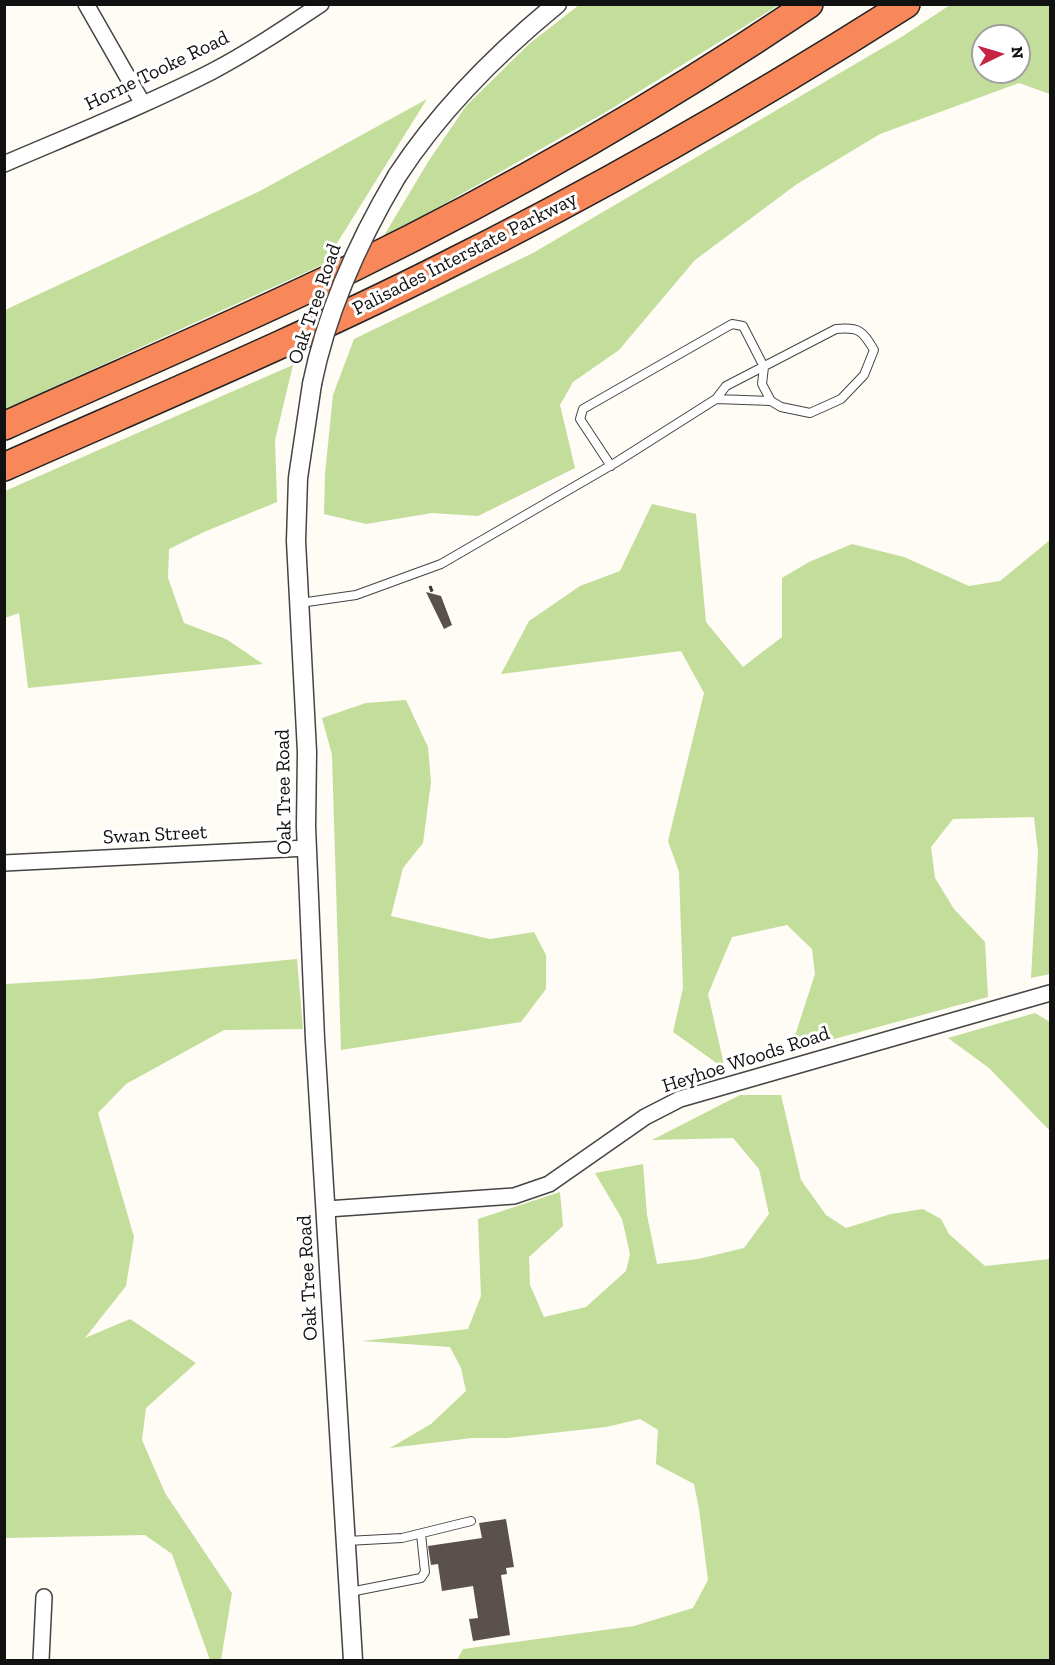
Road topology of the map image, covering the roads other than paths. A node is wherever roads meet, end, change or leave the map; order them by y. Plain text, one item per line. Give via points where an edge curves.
1 (86, 4) edge
2 (321, 4) edge
3 (557, 4) edge
4 (809, 4) edge
5 (906, 4) edge
6 (143, 104) junction
7 (4, 164) edge
8 (764, 367) junction
9 (716, 399) junction
10 (771, 401) junction
11 (4, 426) edge
12 (611, 466) junction
13 (4, 467) edge
14 (299, 604) junction
15 (307, 848) junction
16 (4, 863) edge
17 (1050, 993) edge
18 (327, 1209) junction
19 (471, 1521) dead end
20 (421, 1534) junction
21 (345, 1541) junction
22 (348, 1592) junction
23 (44, 1597) dead end
24 (41, 1660) edge
25 (353, 1660) edge

1 - 6 street
2 - 6 street, Horne Tooke Road via 264,42
3 - 14 street, Oak Tree Road, bridge via 477,76 430,131 397,176 348,271 327,325 302,440 296,496
4 - 11 highway, Palisades Interstate Parkway via 649,107 473,205 303,291
5 - 13 highway, Palisades Interstate Parkway via 687,136 479,249 304,334
6 - 7 street, Horne Tooke Road
8 - 9 lane via 726,386
8 - 10 lane via 762,384
8 - 10 lane via 836,329 853,327 865,334 874,350 864,375 841,399 810,413
8 - 12 lane via 744,326 732,324 583,410 580,418
9 - 10 lane
9 - 12 lane
12 - 14 lane via 441,564 356,594
14 - 15 street, Oak Tree Road via 307,752
15 - 16 street, Swan Street
15 - 18 street, Oak Tree Road
17 - 18 street, Heyhoe Woods Road via 680,1099 645,1117 549,1184 514,1196
18 - 21 street, Oak Tree Road
19 - 20 lane
20 - 21 lane
20 - 22 lane via 425,1572 421,1578
21 - 22 street, Oak Tree Road
22 - 25 street, Oak Tree Road
23 - 24 street

